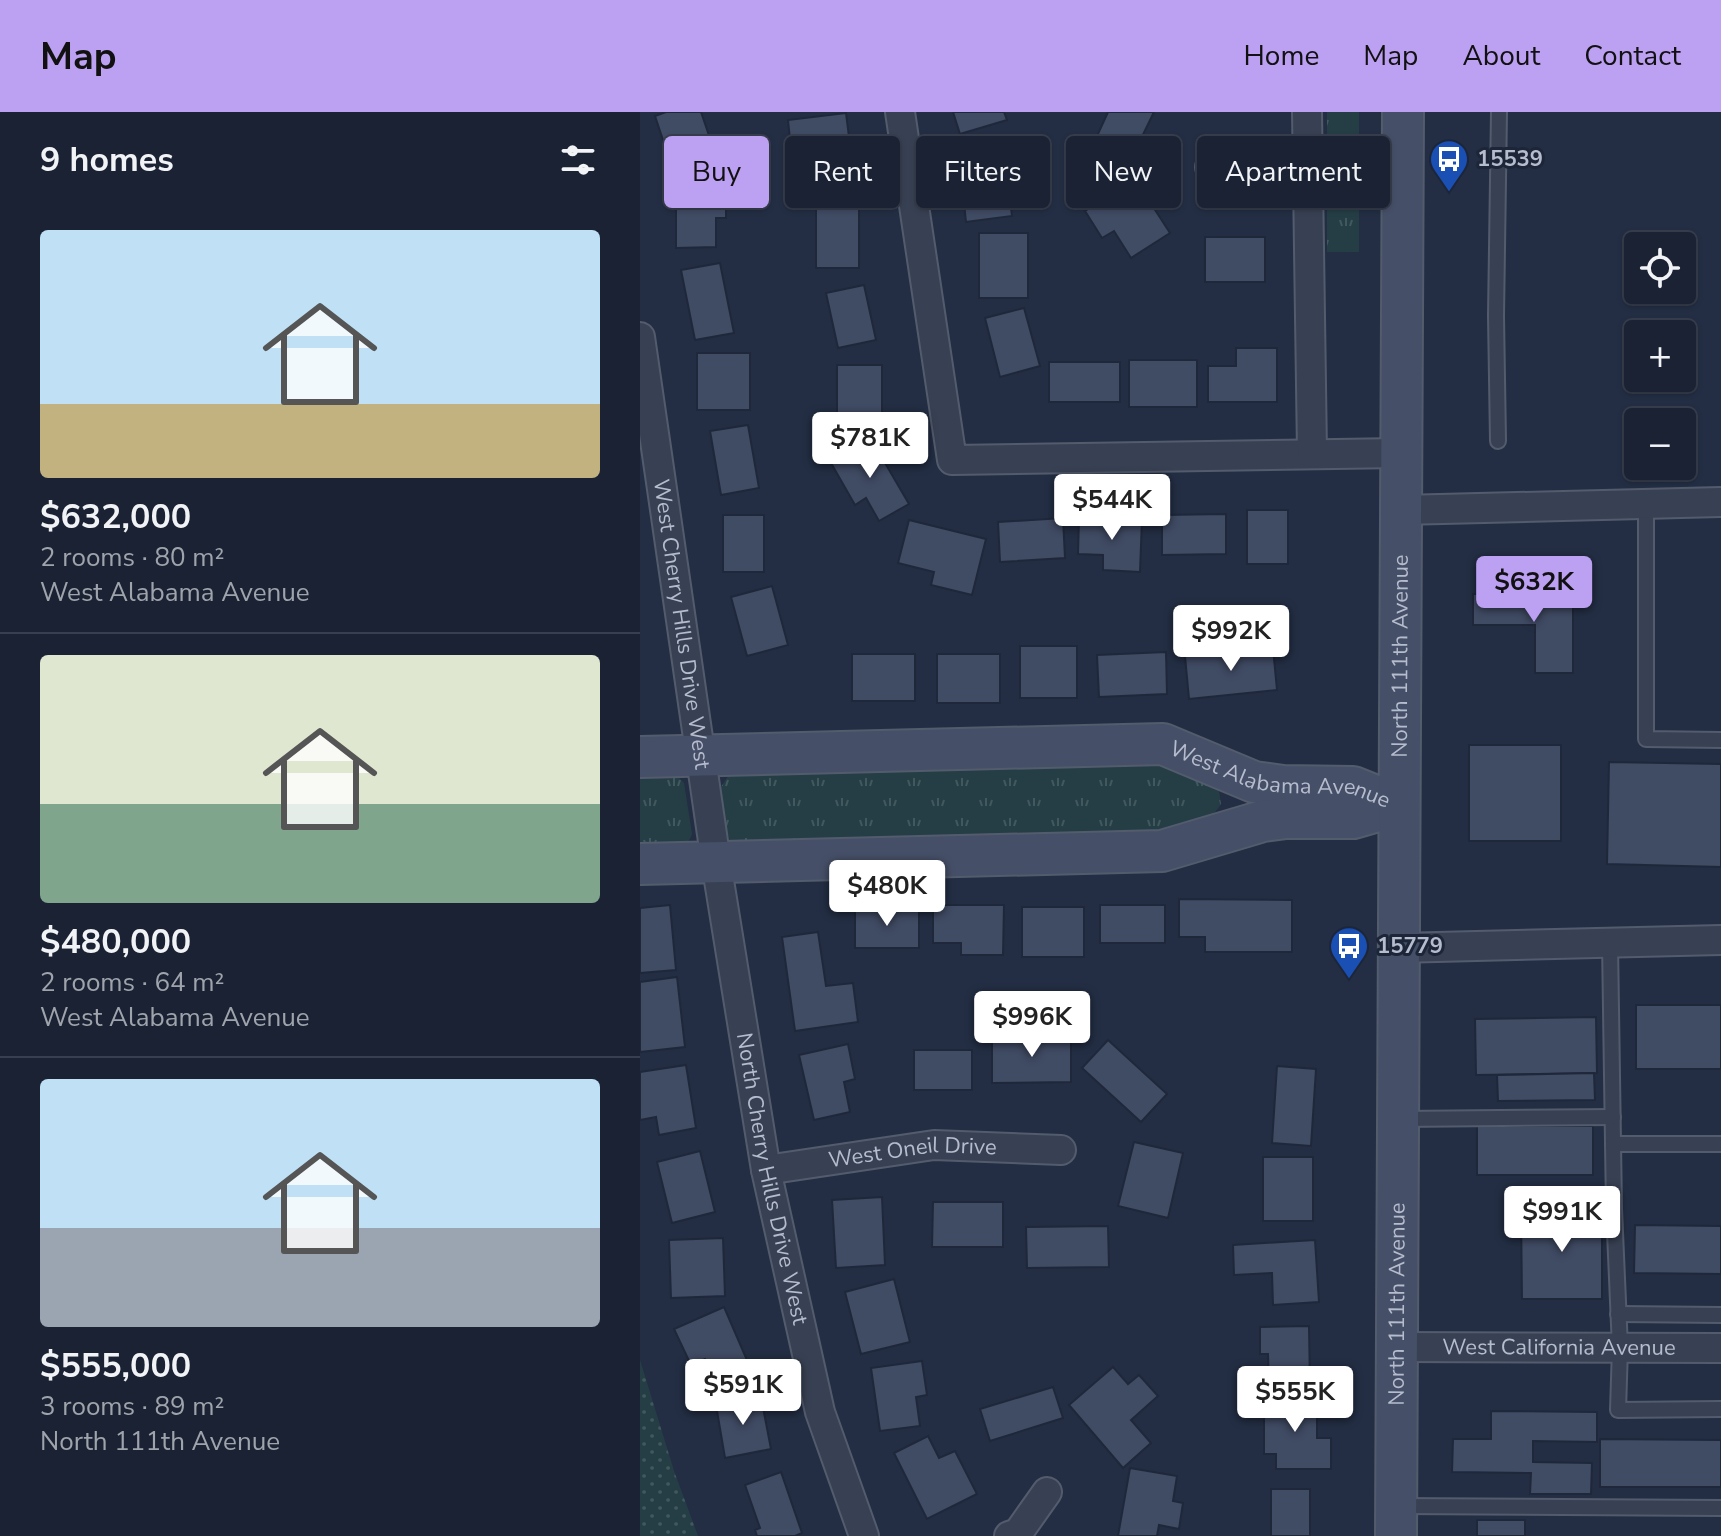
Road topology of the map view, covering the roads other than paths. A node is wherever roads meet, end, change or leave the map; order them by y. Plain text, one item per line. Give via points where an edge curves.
1 (900, 112) edge
2 (1307, 112) edge
3 (1403, 112) edge
4 (1499, 112) edge
5 (1307, 136) edge
6 (1308, 208) edge
7 (640, 337) edge
8 (1498, 441) dead end
9 (1312, 453) junction
10 (1400, 453) junction
11 (1721, 502) edge
12 (1646, 504) junction
13 (1401, 510) junction
14 (1721, 740) edge
15 (701, 755) junction
16 (640, 757) edge
17 (1398, 805) junction
18 (716, 862) junction
19 (640, 864) edge
20 (1721, 940) edge
21 (1610, 943) junction
22 (1397, 948) junction
23 (1613, 1117) junction
24 (1397, 1119) junction
25 (1613, 1144) junction
26 (1721, 1144) edge
27 (1061, 1150) dead end
28 (766, 1170) junction
29 (1618, 1314) junction
30 (1721, 1315) edge
31 (1397, 1347) junction
32 (1620, 1348) junction
33 (1721, 1348) edge
34 (1721, 1409) edge
35 (1047, 1492) dead end
36 (1721, 1508) edge
37 (1396, 1521) edge
38 (864, 1536) edge
39 (1009, 1536) edge

1 - 9 street via 952,460
2 - 5 street
3 - 10 street, North 111th Avenue
4 - 8 lane
6 - 9 street
7 - 15 street, West Cherry Hills Drive West
9 - 10 street
10 - 13 street, North 111th Avenue
11 - 12 street
12 - 13 street
12 - 14 lane via 1646,739
13 - 17 street, North 111th Avenue
15 - 16 street, West Alabama Avenue
15 - 17 street, West Alabama Avenue via 1163,744 1254,782 1353,787
15 - 18 street, West Cherry Hills Drive West
17 - 18 street, West Alabama Avenue via 1353,818 1263,821 1162,851
17 - 22 street, North 111th Avenue
18 - 19 street, West Alabama Avenue
18 - 28 street, North Cherry Hills Drive West
20 - 21 street
21 - 22 street
21 - 23 lane
22 - 24 street, North 111th Avenue
23 - 24 lane
23 - 25 lane
24 - 31 street, North 111th Avenue
25 - 26 lane
25 - 29 lane
27 - 28 street, West Oneil Drive via 934,1145
28 - 38 street, North Cherry Hills Drive West via 820,1412
29 - 30 lane
29 - 32 lane
31 - 32 street, West California Avenue
31 - 37 street, North 111th Avenue
32 - 33 street, West California Avenue
32 - 34 lane via 1618,1410
35 - 39 street via 1018,1533
36 - 37 lane

